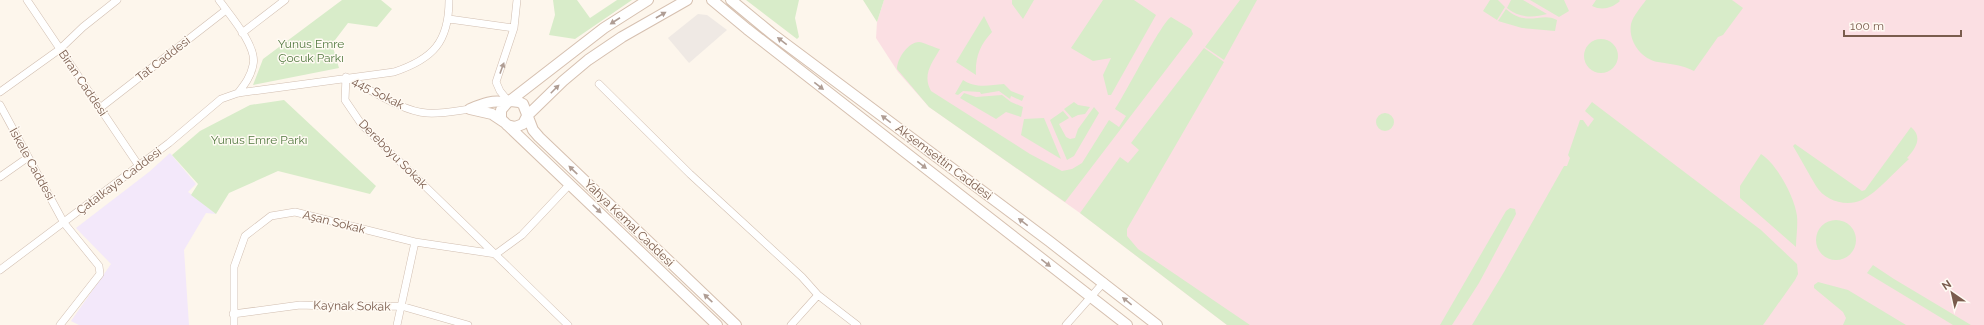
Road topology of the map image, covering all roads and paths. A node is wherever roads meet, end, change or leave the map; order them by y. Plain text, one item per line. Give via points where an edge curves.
1 (27, 0) edge
2 (117, 0) edge
3 (218, 0) edge
4 (285, 0) edge
5 (449, 0) edge
6 (516, 0) edge
7 (648, 0) edge
8 (687, 0) edge
9 (712, 0) edge
10 (731, 0) edge
11 (226, 10) junction
12 (449, 19) junction
13 (514, 28) junction
14 (242, 33) junction
15 (60, 50) junction
16 (346, 77) junction
17 (599, 84) dead end
18 (0, 92) edge
19 (238, 93) junction
20 (509, 102) junction
21 (0, 105) edge
22 (100, 108) junction
23 (470, 109) junction
24 (527, 116) junction
25 (505, 124) junction
26 (27, 158) junction
27 (139, 166) junction
28 (0, 177) edge
29 (570, 184) junction
30 (64, 223) junction
31 (415, 242) junction
32 (496, 254) junction
33 (0, 270) edge
34 (1104, 282) junction
35 (818, 294) junction
36 (1090, 298) junction
37 (400, 306) junction
38 (233, 314) junction
39 (60, 325) edge
40 (234, 325) edge
41 (397, 325) edge
42 (468, 325) edge
43 (568, 325) edge
44 (717, 325) edge
45 (736, 325) edge
46 (791, 325) edge
47 (857, 325) edge
48 (1066, 325) edge
49 (1127, 325) edge
50 (1157, 325) edge

1 - 15 street, Biran Caddesi
2 - 15 street via 83,27
3 - 11 street
4 - 14 street
5 - 12 street
6 - 13 street
7 -> 20 main road via 575,50
24 -> 8 main road via 588,60 622,37
9 -> 36 main road, Akşemsettin Caddesi
34 -> 10 main road, Akşemsettin Caddesi via 777,38
11 - 14 street
11 - 22 street, Tat Caddesi
12 - 13 street
12 - 16 street via 437,45 413,66 394,72
20 -> 13 street via 496,82
14 - 19 street via 251,48 254,64 248,80
15 - 18 street
15 - 22 street, Biran Caddesi
16 - 19 street, 445 Sokak
16 - 23 street, 445 Sokak via 412,110 426,113
16 - 32 street, Dereboyu Sokak via 345,100 362,125
17 - 35 street
19 - 27 street, Çatalkaya Caddesi via 222,99
20 - 23 main road, 445 Sokak via 485,103
20 - 24 main road via 523,104
20 - 25 main road via 501,110 501,118
21 - 26 street, İskele Caddesi
22 - 27 street, Biran Caddesi
23 - 25 main road, 445 Sokak via 492,114
24 - 25 main road via 519,126
45 -> 24 main road, Yahya Kemal Caddesi via 539,137
25 - 29 main road, Yahya Kemal Caddesi
26 - 28 street
26 - 30 street, İskele Caddesi
27 - 30 street, Çatalkaya Caddesi
29 - 32 street via 522,235
29 -> 44 main road, Yahya Kemal Caddesi
30 - 33 street, Çatalkaya Caddesi
30 - 39 street, İskele Caddesi via 99,266 100,274
31 - 32 street, Aşan Sokak
31 - 37 street
31 - 38 street, Aşan Sokak via 295,212 271,216 245,236 234,268
32 - 43 street, Dereboyu Sokak
34 - 36 street
50 -> 34 main road, Akşemsettin Caddesi
35 - 46 street
35 - 47 street
36 - 48 street
36 - 49 main road, Akşemsettin Caddesi
37 - 38 street, Kaynak Sokak via 300,305
37 - 41 street
37 - 42 street, Kaynak Sokak
38 - 40 street, Aşan Sokak

